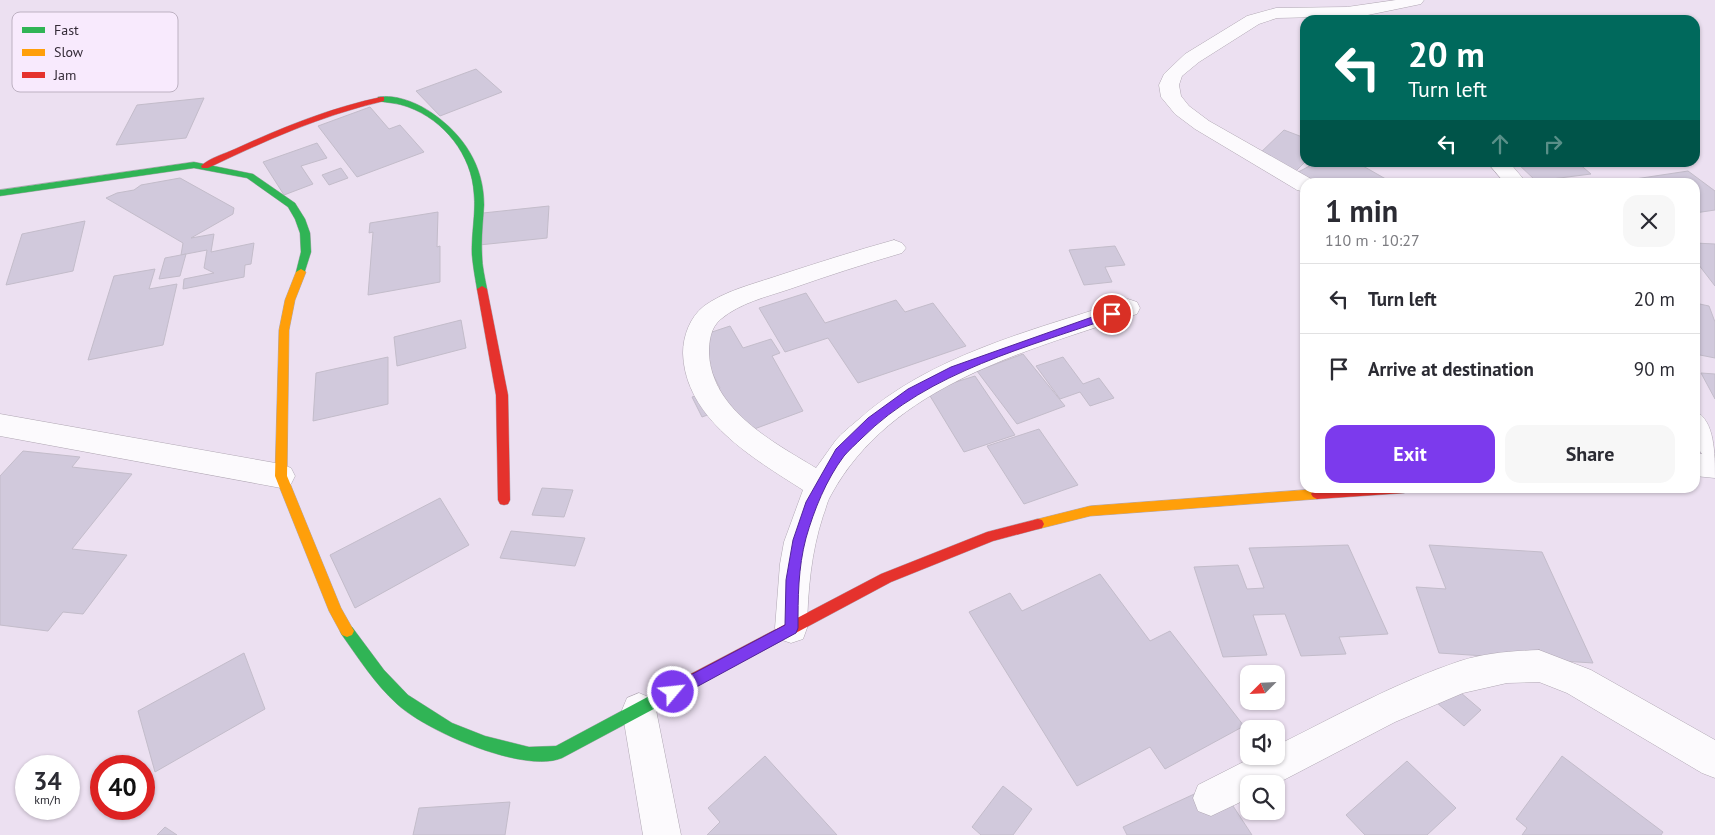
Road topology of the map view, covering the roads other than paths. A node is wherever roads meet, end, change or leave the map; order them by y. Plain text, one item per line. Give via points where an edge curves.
1 (1416, 0) edge
2 (205, 166) junction
3 (1502, 167) edge
4 (1511, 178) edge
5 (1300, 182) edge
6 (0, 193) edge
7 (894, 248) dead end
8 (1128, 308) dead end
9 (0, 426) edge
10 (1700, 429) edge
11 (1715, 451) edge
12 (1700, 466) edge
13 (1715, 467) edge
14 (281, 476) junction
15 (821, 486) junction
16 (1300, 493) edge
17 (504, 500) dead end
18 (791, 628) junction
19 (639, 710) junction
20 (1715, 760) edge
21 (1211, 798) dead end
22 (662, 835) edge

1 - 5 street via 1358,13 1265,15 1205,50 1173,74 1169,85 1171,97 1182,110
2 - 6 street
2 - 14 street via 250,176 263,184 292,205 305,233 306,252 284,330
2 - 17 street via 286,129 360,103 382,99 426,111 449,130 476,175 480,212 477,254 502,395
3 - 4 street
7 - 15 street via 818,270 729,302 711,314 698,330 695,353 699,378 713,403 739,431
8 - 15 street via 955,370 912,392 872,421 840,453
9 - 14 street
10 - 11 street
12 - 13 street
14 - 19 street via 336,611 379,675 403,700 447,728 485,743 529,754 557,753
15 - 18 street via 799,540 792,580
16 - 18 street via 1090,511 991,536 886,578
18 - 19 street
19 - 22 street
20 - 21 street via 1579,681 1539,666 1507,667 1461,677 1383,710

